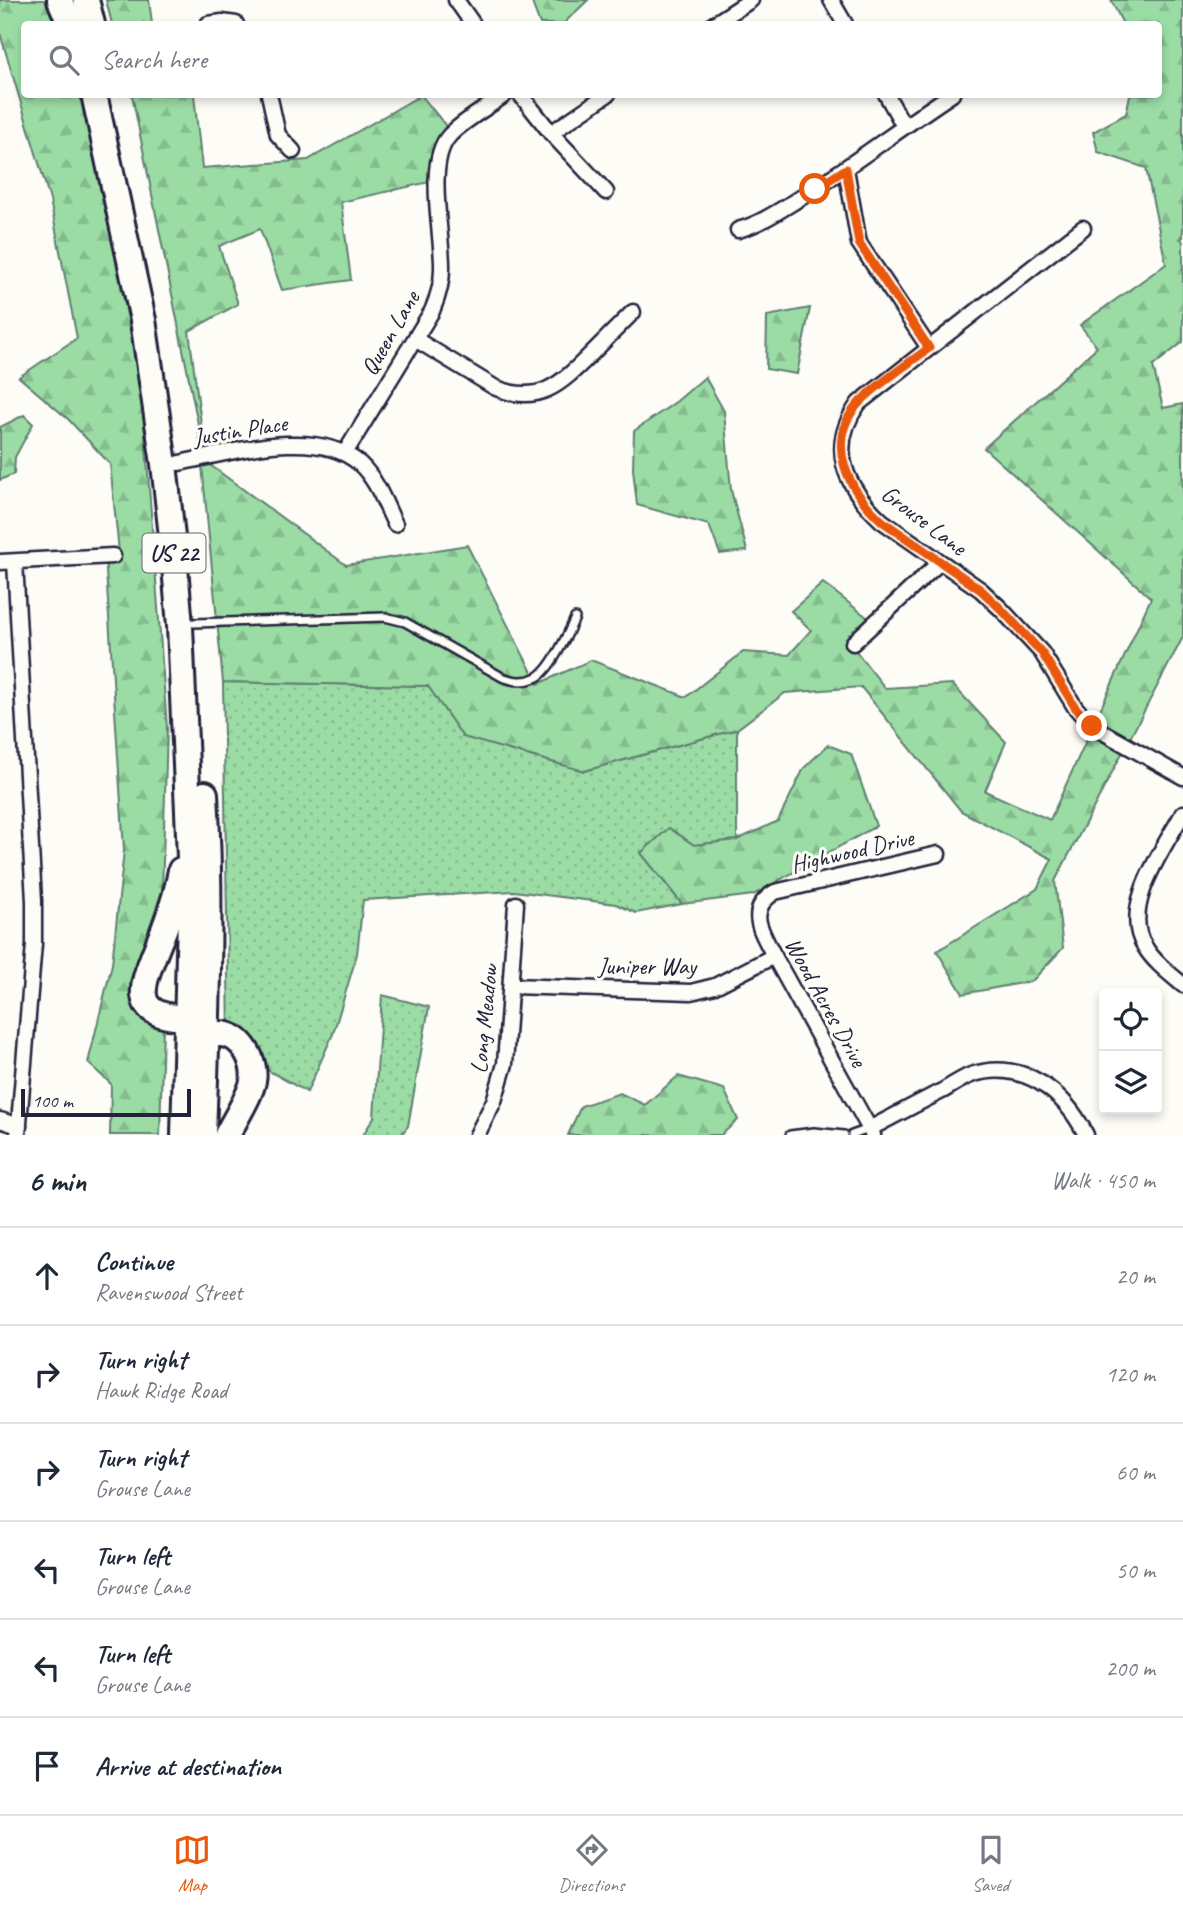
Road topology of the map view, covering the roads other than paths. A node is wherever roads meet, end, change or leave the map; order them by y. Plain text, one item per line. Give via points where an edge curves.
1 (60, 0) edge
2 (71, 0) edge
3 (86, 0) edge
4 (456, 0) edge
5 (749, 0) edge
6 (831, 0) edge
7 (69, 21) edge
8 (76, 21) edge
9 (91, 21) edge
10 (470, 21) edge
11 (718, 21) edge
12 (843, 21) edge
13 (94, 98) edge
14 (110, 98) edge
15 (270, 98) edge
16 (501, 98) edge
17 (523, 98) edge
18 (602, 98) edge
19 (888, 98) edge
20 (946, 98) edge
21 (904, 126) junction
22 (551, 133) junction
23 (293, 151) dead end
24 (846, 169) junction
25 (606, 192) dead end
26 (1083, 228) dead end
27 (738, 230) dead end
28 (634, 312) dead end
29 (415, 339) junction
30 (929, 348) junction
31 (345, 453) junction
32 (179, 463) junction
33 (395, 524) dead end
34 (113, 556) dead end
35 (7, 562) edge
36 (940, 562) junction
37 (575, 618) dead end
38 (194, 623) junction
39 (853, 643) dead end
40 (1183, 777) edge
41 (1183, 813) edge
42 (190, 825) junction
43 (938, 854) dead end
44 (775, 892) joint
45 (516, 904) dead end
46 (774, 956) junction
47 (1183, 985) edge
48 (512, 986) junction
49 (198, 1029) junction
50 (0, 1120) edge
51 (19, 1131) edge
52 (871, 1132) edge
53 (184, 1135) edge
54 (203, 1135) edge
55 (227, 1135) edge
56 (477, 1135) edge
57 (790, 1135) edge
58 (845, 1135) edge
59 (852, 1135) edge
60 (1086, 1135) edge

1 - 7 highway
2 - 8 highway
3 - 9 highway
4 - 10 street
5 - 11 street
6 - 12 street
13 - 42 highway, US 22 via 143,320 164,464 180,626
14 - 32 highway, US 22 via 153,291
15 - 23 street via 278,135
16 - 29 street, Queen Lane via 449,136 440,151 441,289
17 - 22 street
18 - 22 street
19 - 21 street
20 - 21 street
21 - 24 street
22 - 25 street
24 - 27 street via 768,218
24 - 30 street via 859,243
26 - 30 street, Grouse Lane
28 - 29 street via 568,377 531,395 494,387
29 - 31 street, Queen Lane
30 - 36 street, Grouse Lane via 859,403 843,436 842,453 852,487 868,508
31 - 32 street, Justin Place via 298,442
31 - 33 street, Justin Place via 375,483
32 - 38 highway, US 22
34 - 35 street
35 - 51 street via 34,901
36 - 39 street
36 - 40 street, Grouse Lane via 981,590 1042,653 1092,726
37 - 38 lane via 547,668 537,678 516,682 405,622 385,617
38 - 49 highway, US 22 via 208,842
41 - 47 street via 1139,897 1138,917 1144,946
42 - 49 highway, US 22
42 - 49 highway via 177,891 150,958 144,992 152,1010
43 - 44 street, Highwood Drive
44 - 46 street, Wood Acres Drive via 764,901 758,920
45 - 48 street, Long Meadow
46 - 48 street, Juniper Way via 715,986 691,992
46 - 52 street, Wood Acres Drive
48 - 56 street, Long Meadow via 501,1082
49 - 53 highway, US 22
49 - 54 highway, US 22
49 - 55 highway via 228,1035 245,1047 252,1063 252,1085
50 - 51 street
52 - 59 lane
52 - 60 street via 971,1075 1000,1072 1029,1077 1054,1091
57 - 58 lane

